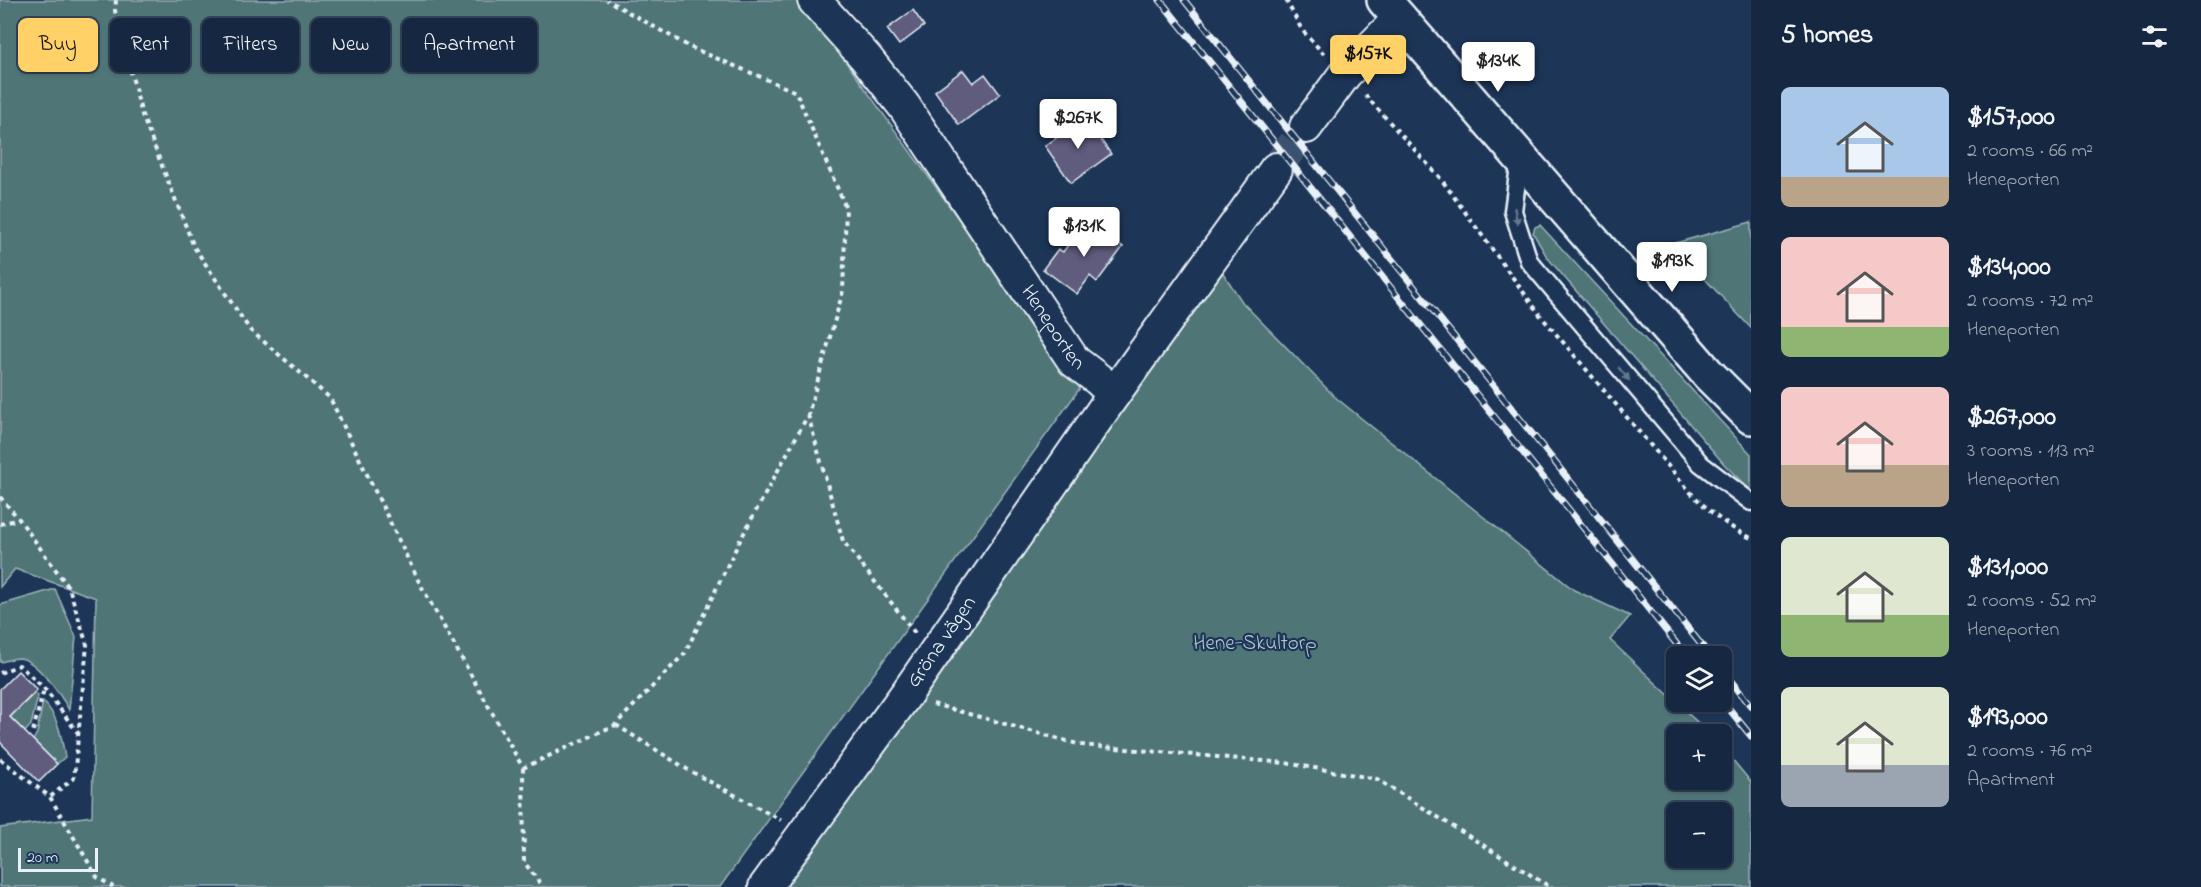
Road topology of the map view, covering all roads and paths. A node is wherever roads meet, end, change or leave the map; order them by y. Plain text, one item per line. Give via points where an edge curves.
1 (116, 0) edge
2 (608, 0) edge
3 (814, 0) edge
4 (1286, 0) edge
5 (1392, 9) edge
6 (1326, 56) dead end
7 (1306, 127) tunnel mouth
8 (1520, 158) junction
9 (1276, 169) tunnel mouth
10 (1114, 394) junction
11 (808, 415) junction
12 (1751, 417) edge
13 (0, 497) edge
14 (1751, 502) edge
15 (19, 519) junction
16 (0, 524) edge
17 (917, 636) dead end
18 (0, 673) edge
19 (44, 688) junction
20 (907, 693) junction
21 (615, 725) junction
22 (33, 731) dead end
23 (79, 734) junction
24 (0, 759) edge
25 (523, 768) junction
26 (50, 797) junction
27 (784, 822) dead end
28 (113, 887) edge
29 (543, 887) edge
30 (765, 887) edge
31 (1550, 887) edge

1 - 25 path via 115,11 142,115 194,247 250,330 330,398 419,582
2 - 11 path via 690,47 796,92 846,208 843,291
3 - 10 street, Heneporten via 904,106 1074,361
4 - 6 path via 1302,30
5 - 7 street
5 - 8 main road
8 - 12 main road via 1708,374
8 -> 14 lane via 1513,211 1529,261 1701,464
9 - 10 street
10 - 20 street, Gröna vägen
11 - 17 path via 843,541
11 - 21 path via 737,546 686,652
13 - 15 path
15 - 16 path
15 - 23 path via 69,588 87,645
18 - 19 path via 19,665
19 - 22 path
19 - 23 path
20 - 30 street, Gröna vägen
20 - 31 path via 938,706 1081,744 1286,763 1377,778
21 - 25 path
21 - 27 path
23 - 26 path via 74,778
24 - 26 path
25 - 29 path via 524,862
26 - 28 path via 97,876

